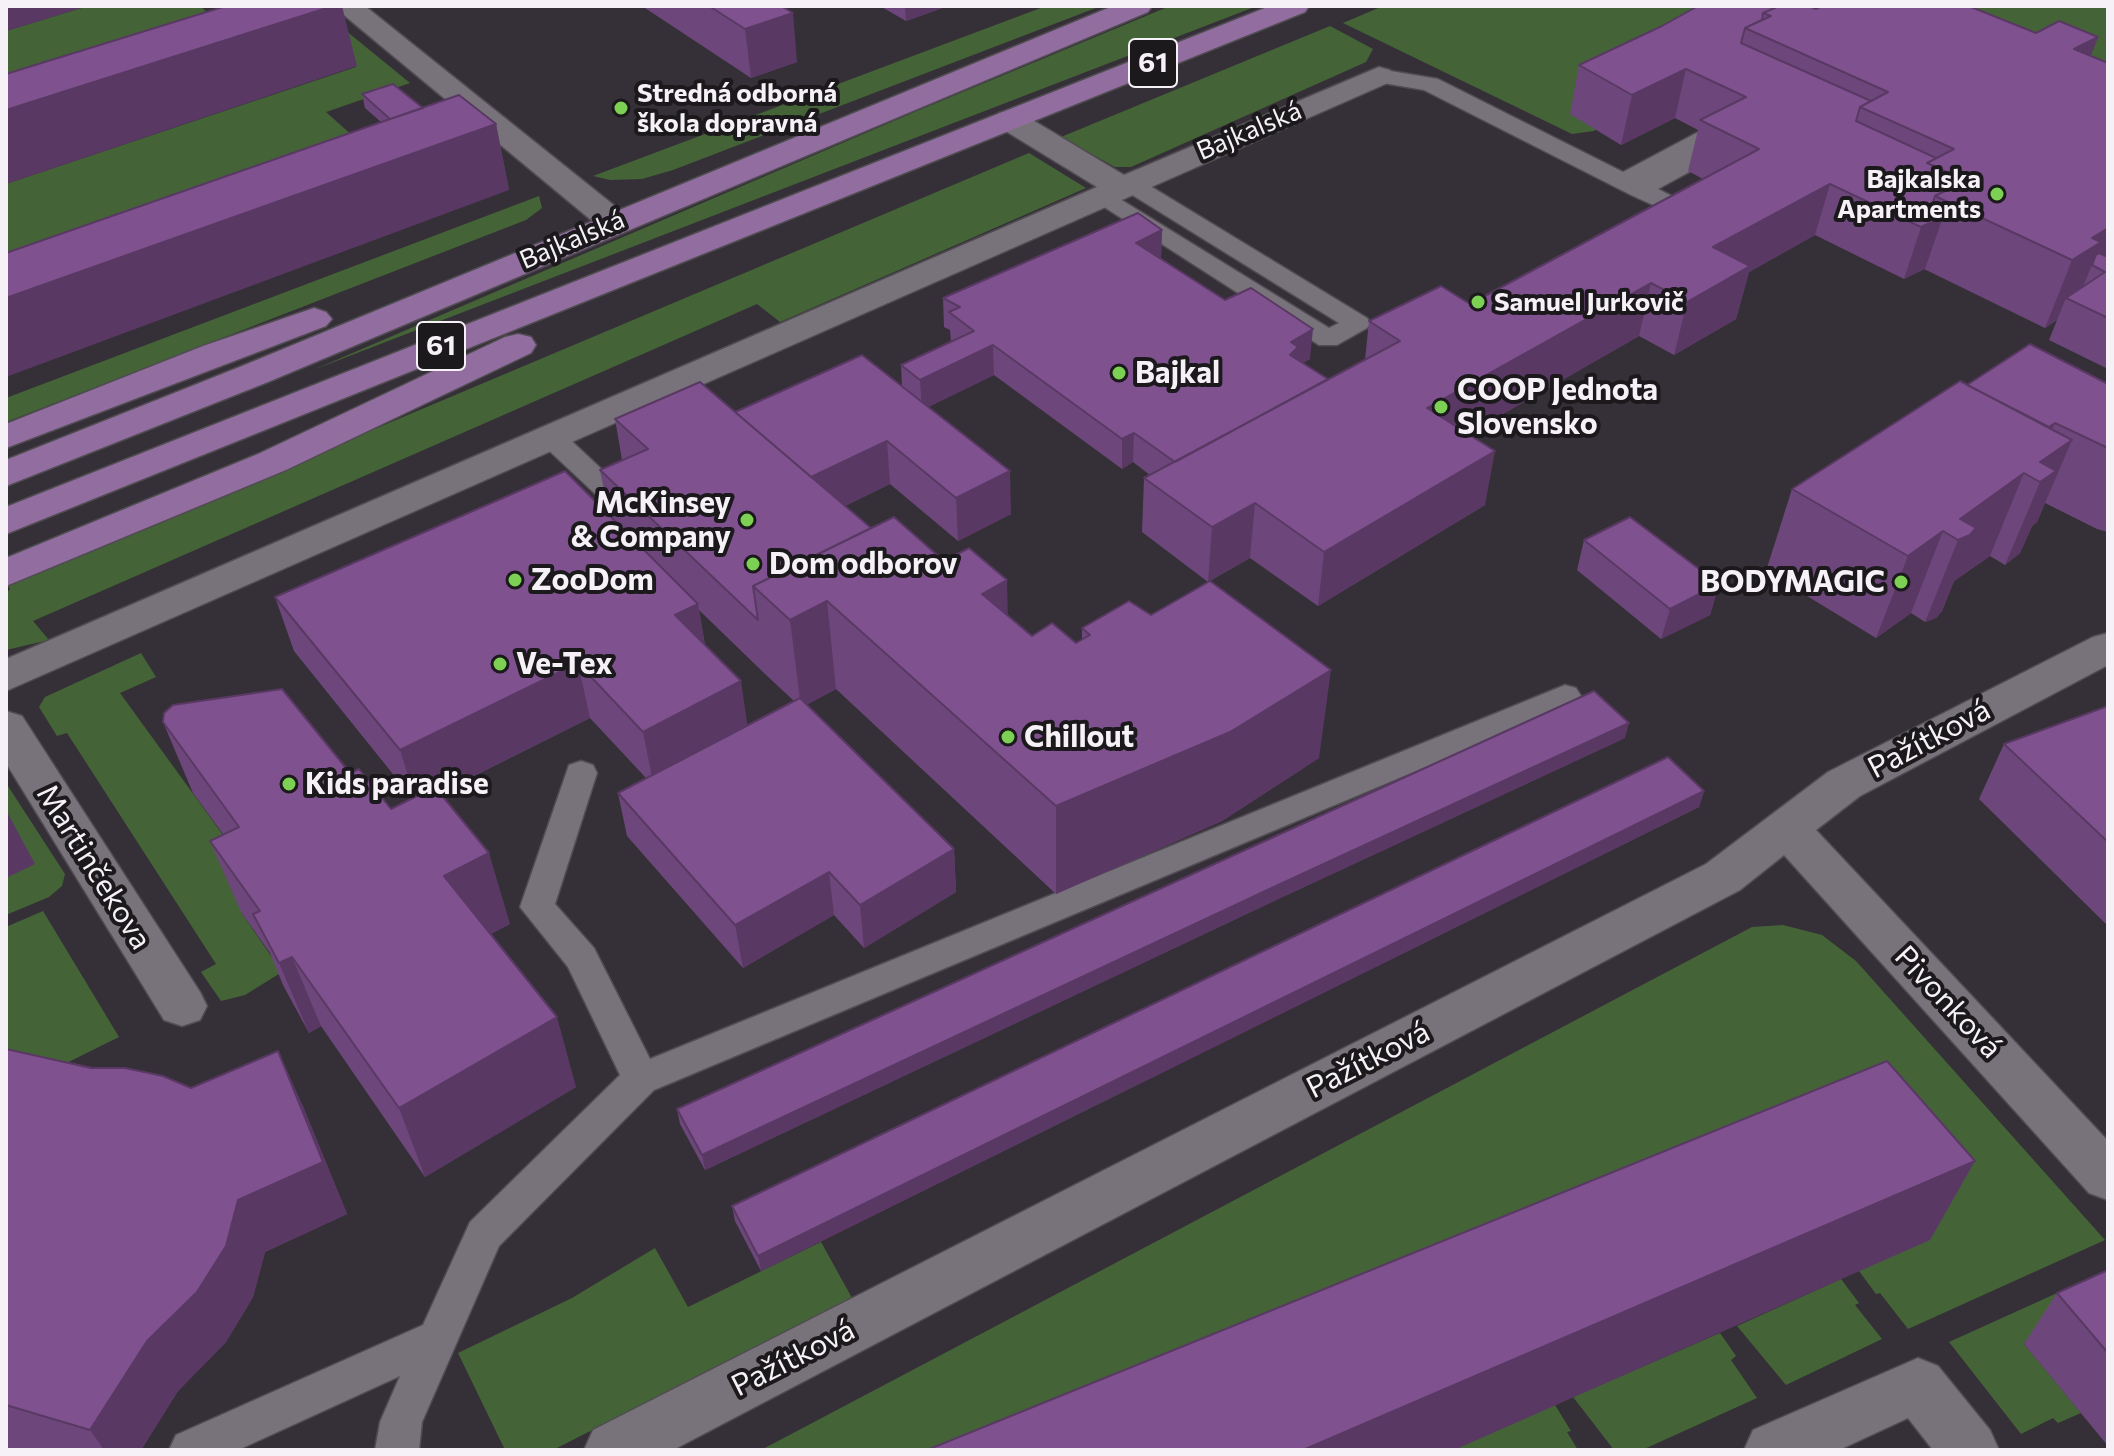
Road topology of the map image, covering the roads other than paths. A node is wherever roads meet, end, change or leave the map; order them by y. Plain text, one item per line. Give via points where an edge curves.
1 (1138, 6) edge
2 (1295, 6) edge
3 (342, 12) edge
4 (1379, 76) joint
5 (1010, 120) junction
6 (877, 173) junction
7 (1116, 189) junction
8 (614, 222) junction
9 (1706, 223) edge
10 (6, 437) edge
11 (551, 437) junction
12 (6, 474) edge
13 (633, 514) edge
14 (6, 521) edge
15 (6, 573) edge
16 (2108, 647) edge
17 (6, 676) edge
18 (1565, 696) dead end
19 (6, 727) edge
20 (581, 773) dead end
21 (1787, 828) junction
22 (182, 1006) dead end
23 (641, 1079) junction
24 (2108, 1177) edge
25 (439, 1338) junction
26 (191, 1450) edge
27 (397, 1450) edge
28 (614, 1450) edge
29 (1774, 1450) edge
30 (1969, 1450) edge

1 - 8 main road, Bajkalská / 61
2 - 5 main road, Bajkalská / 61
3 - 8 street via 479,129
4 - 7 street, Bajkalská
4 - 9 lane via 1430,84
5 - 6 main road, Bajkalská / 61
5 - 7 street
6 - 14 main road, Bajkalská / 61
6 - 15 main road via 272,462
7 - 7 lane via 1328,339 1358,323
7 - 11 street, Bajkalská
8 - 10 main road via 393,291
8 - 12 main road, Bajkalská / 61
11 - 13 lane
11 - 17 street, Bajkalská
16 - 21 street, Pažítková via 1844,784
18 - 23 lane
19 - 22 street, Martinčekova
20 - 23 lane via 537,907 581,958
21 - 24 street, Pivonková
21 - 28 street, Pažítková via 1723,877
23 - 25 lane via 484,1234
25 - 26 lane
25 - 27 lane via 401,1422
29 - 30 street via 1918,1385

